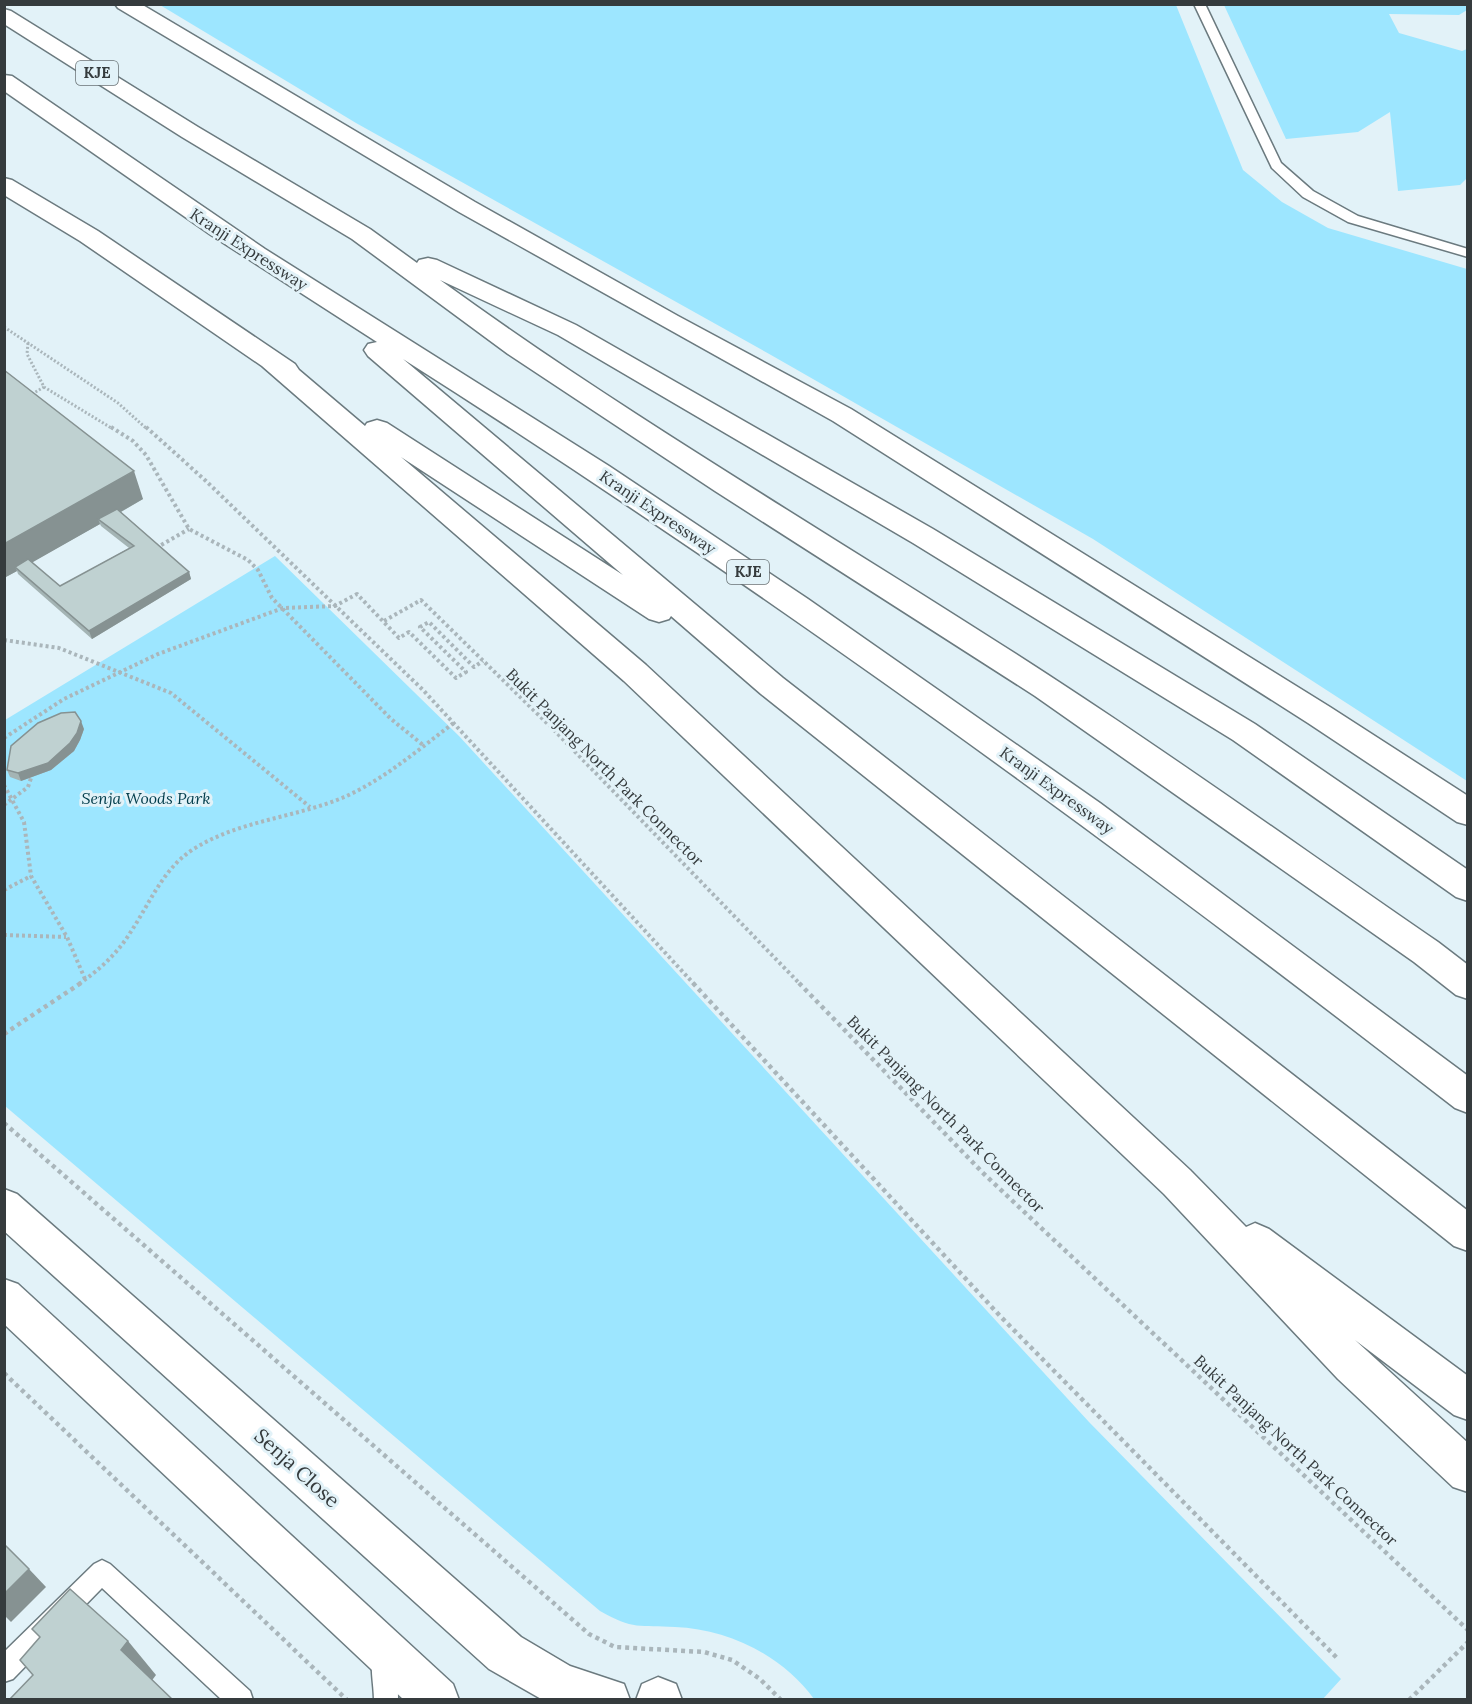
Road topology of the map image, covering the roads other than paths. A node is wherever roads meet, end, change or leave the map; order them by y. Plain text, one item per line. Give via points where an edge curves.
1 (125, 4) edge
2 (1199, 4) edge
3 (4, 15) edge
4 (4, 81) edge
5 (4, 185) edge
6 (361, 234) junction
7 (1467, 253) edge
8 (291, 277) junction
9 (269, 358) junction
10 (772, 686) junction
11 (1467, 813) edge
12 (1467, 888) edge
13 (1467, 985) edge
14 (1467, 1097) edge
15 (1177, 1182) junction
16 (4, 1206) edge
17 (1467, 1234) edge
18 (4, 1297) edge
19 (1467, 1401) edge
20 (1467, 1472) edge
21 (379, 1646) junction
22 (4, 1670) edge
23 (241, 1700) edge
24 (386, 1700) edge
25 (437, 1700) edge
26 (608, 1700) edge

1 - 11 main road via 467,207 842,415 1319,715
2 - 7 lane via 1276,165 1308,194 1353,219
3 - 6 main road, KJE
4 - 8 main road, Kranji Expressway / KJE
5 - 9 main road via 89,236
6 - 12 main road via 567,330 923,536 1244,732
6 - 13 main road, KJE via 526,354 1047,688 1426,952
8 - 10 main road
8 - 14 main road, Kranji Expressway / KJE via 687,531 953,714
9 - 10 main road
9 - 15 main road via 635,672
10 - 17 main road
15 - 19 main road
15 - 20 main road via 1352,1365
16 - 26 main road, Senja Close via 505,1653 550,1681
18 - 21 main road
21 - 24 lane via 386,1673
21 - 25 main road
22 - 23 lane via 102,1572

